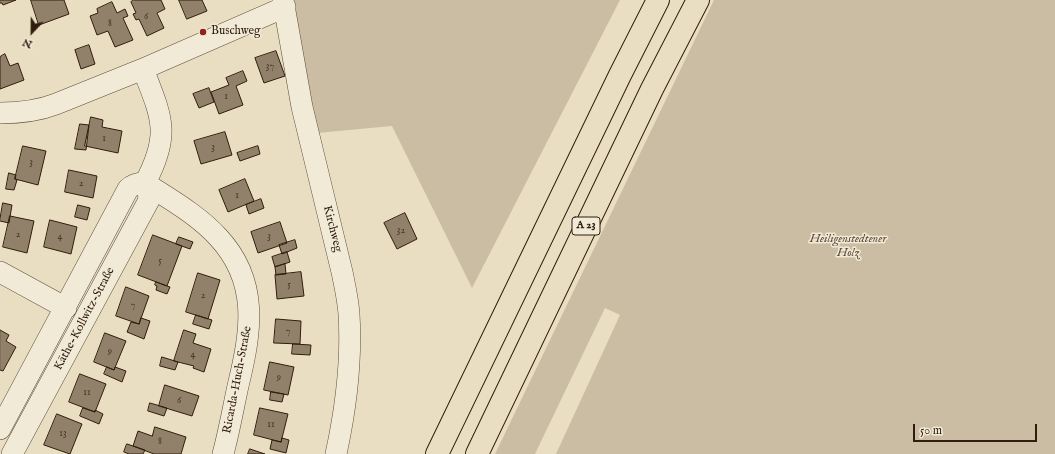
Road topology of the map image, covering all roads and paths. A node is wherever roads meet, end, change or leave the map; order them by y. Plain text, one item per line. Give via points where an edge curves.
1 (658, 0) edge
2 (698, 0) edge
3 (284, 3) edge
4 (143, 69) junction
5 (0, 113) edge
6 (146, 183) junction
7 (0, 272) edge
8 (66, 308) junction
9 (0, 429) edge
10 (12, 454) edge
11 (223, 454) edge
12 (336, 454) edge
13 (437, 454) edge
14 (476, 454) edge

1 - 13 highway
2 - 14 highway, A 23 via 652,89
3 - 4 street
3 - 12 street, Kirchweg via 302,107 348,307 347,394
4 - 5 street via 50,106 22,112
4 - 6 street, Käthe-Kollwitz-Straße via 159,110 162,126 157,156
6 - 8 street, Käthe-Kollwitz-Straße via 132,185 128,190
6 - 10 street, Käthe-Kollwitz-Straße via 149,200
6 - 11 street, Ricarda-Huch-Straße via 194,216 219,238 236,261 244,284 249,308 248,339
7 - 8 street
8 - 9 street, Käthe-Kollwitz-Straße

